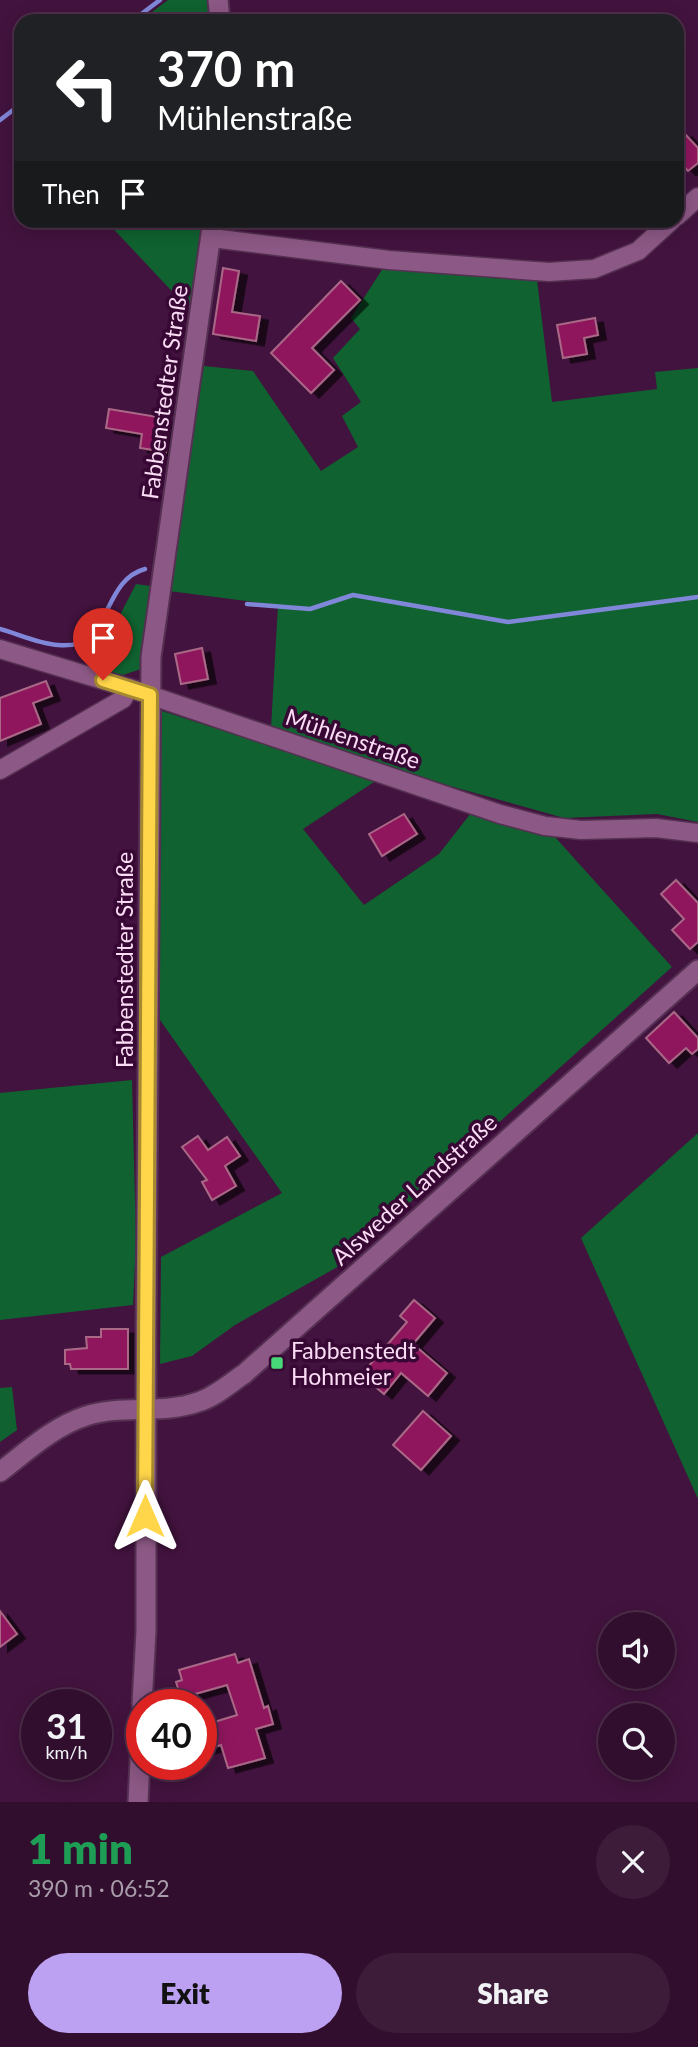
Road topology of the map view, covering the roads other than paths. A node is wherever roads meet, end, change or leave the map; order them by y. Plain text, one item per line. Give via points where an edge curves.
1 (698, 197) edge
2 (684, 210) edge
3 (663, 228) edge
4 (213, 229) edge
5 (0, 649) edge
6 (129, 688) junction
7 (150, 695) junction
8 (0, 770) edge
9 (698, 833) edge
10 (698, 970) edge
11 (145, 1409) junction
12 (0, 1472) edge
13 (143, 1689) edge
14 (139, 1780) edge
15 (138, 1802) edge

1 - 2 street
3 - 4 street via 638,251 594,269 549,272 389,260
4 - 7 street, Fabbenstedter Straße via 151,657
5 - 6 street, Mühlenstraße
6 - 7 street, Mühlenstraße
6 - 8 street via 123,699
7 - 9 street, Mühlenstraße via 534,823 581,830 656,828
7 - 11 street, Fabbenstedter Straße
10 - 11 street, Alsweder Landstraße via 244,1374 199,1402
11 - 12 street, Alsweder Landstraße via 87,1415 64,1425
11 - 13 street, Fabbenstedter Straße
14 - 15 street

